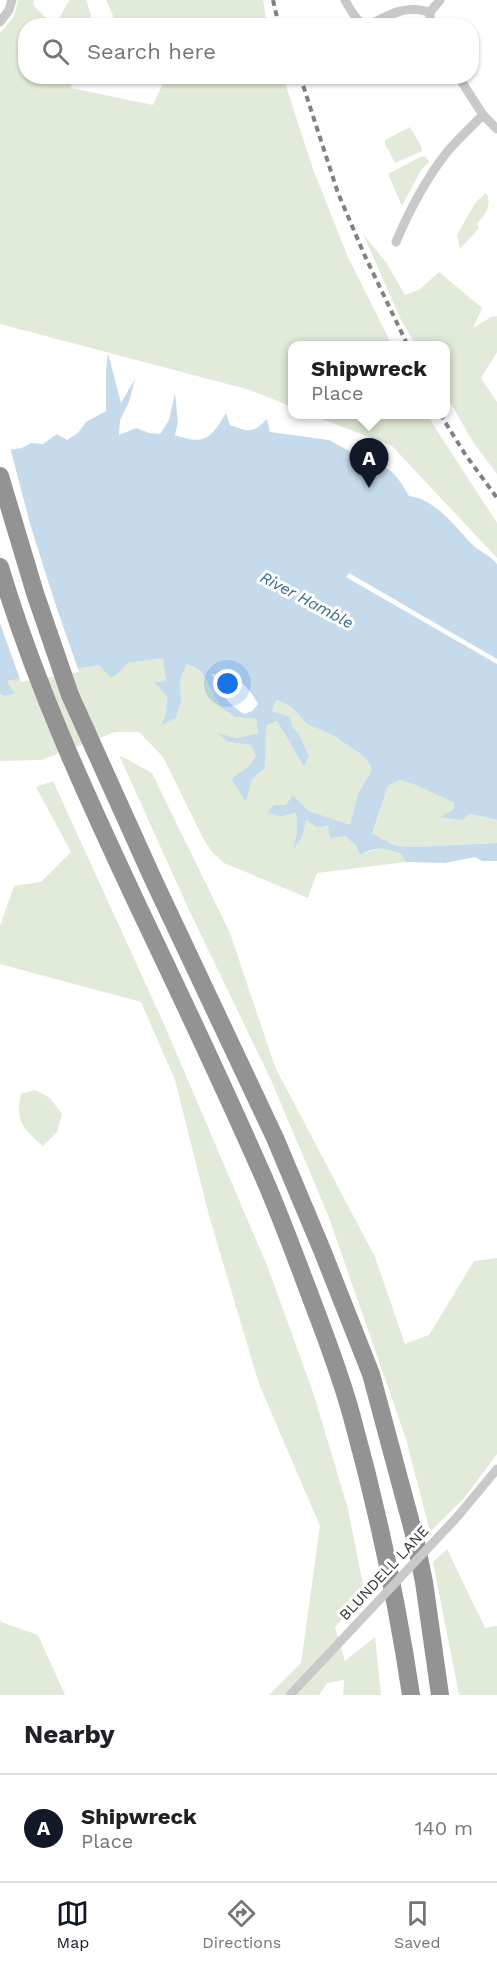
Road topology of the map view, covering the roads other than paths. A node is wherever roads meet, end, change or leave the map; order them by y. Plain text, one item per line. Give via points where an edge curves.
1 (12, 0) edge
2 (345, 0) edge
3 (440, 0) edge
4 (430, 12) junction
5 (356, 18) edge
6 (386, 18) edge
7 (430, 18) edge
8 (0, 22) edge
9 (464, 84) edge
10 (483, 115) junction
11 (497, 129) edge
12 (396, 242) dead end
13 (0, 476) edge
14 (0, 567) edge
15 (497, 1469) edge
16 (290, 1695) edge
17 (411, 1695) edge
18 (440, 1695) edge

1 - 8 street
2 - 5 street
3 - 4 street
4 - 6 street via 400,11
4 - 7 street
9 - 10 street
10 - 11 street
10 - 12 street via 439,163
13 - 18 highway via 70,695 275,1138 371,1374 415,1538
14 - 17 highway via 38,680 79,781 264,1178 327,1341 352,1415 385,1554
15 - 16 street, BLUNDELL LANE, bridge

